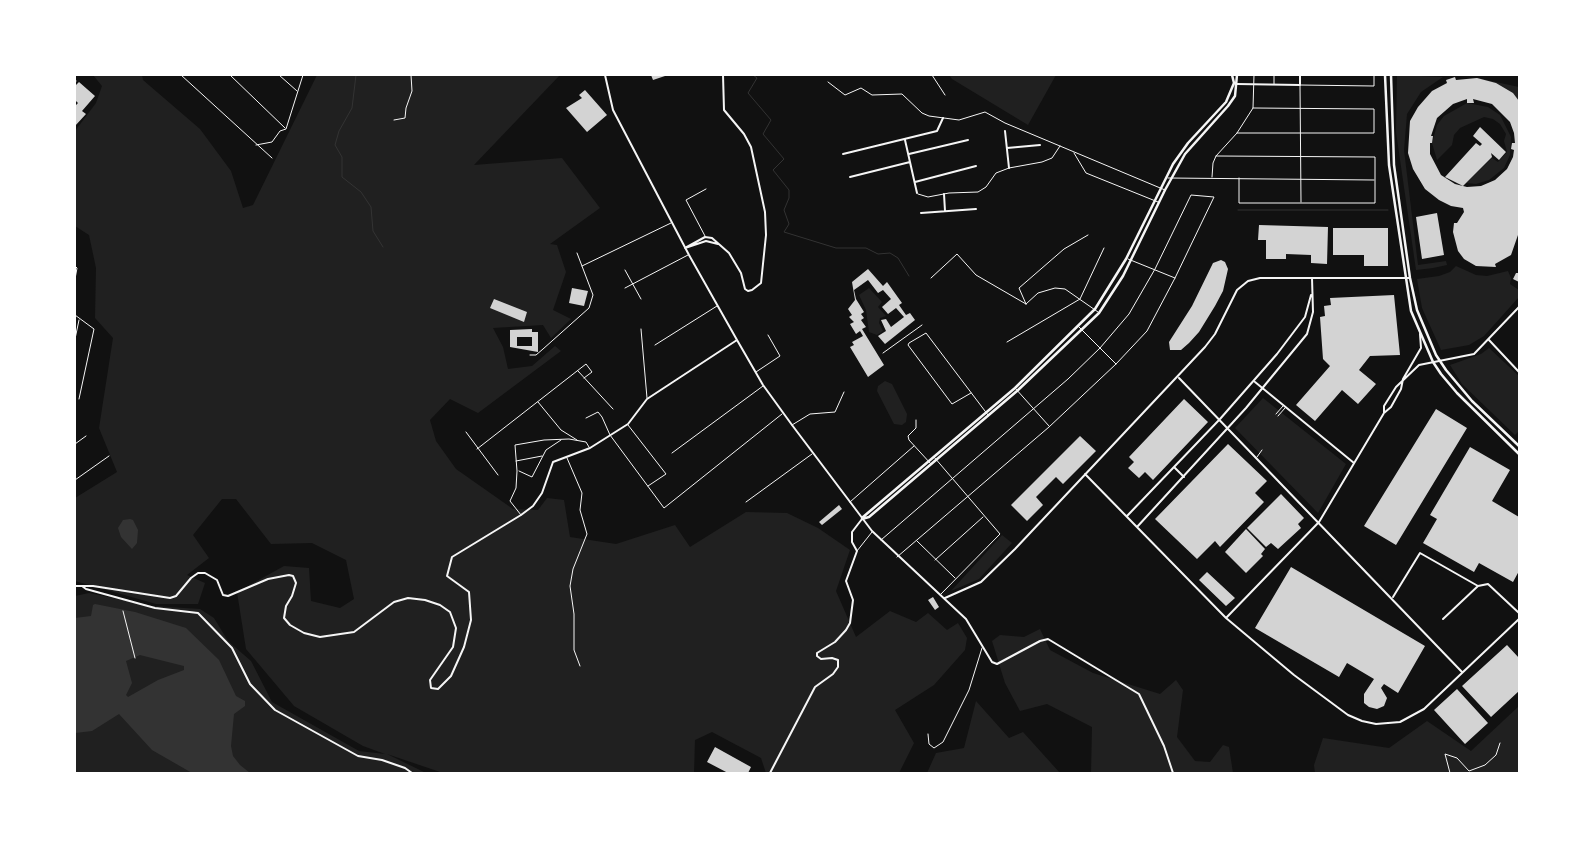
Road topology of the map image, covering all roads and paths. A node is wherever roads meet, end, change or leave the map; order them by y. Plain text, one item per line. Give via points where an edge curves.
1 (181, 75) edge
2 (230, 75) edge
3 (279, 75) edge
4 (303, 75) edge
5 (411, 75) edge
6 (605, 75) edge
7 (723, 75) edge
8 (932, 75) edge
9 (1232, 75) edge
10 (1236, 75) edge
11 (1254, 75) edge
12 (1274, 75) edge
13 (1300, 75) edge
14 (1374, 75) edge
15 (1385, 75) edge
16 (1391, 75) edge
17 (828, 82) dead end
18 (1235, 83) junction
19 (1254, 84) junction
20 (1274, 84) junction
21 (1300, 85) junction
22 (297, 91) junction
23 (945, 95) dead end
24 (1253, 108) junction
25 (1300, 109) junction
26 (943, 118) junction
27 (394, 120) dead end
28 (286, 129) junction
29 (1005, 131) dead end
30 (1238, 133) junction
31 (1300, 133) junction
32 (905, 140) junction
33 (968, 140) dead end
34 (256, 145) junction
35 (1040, 145) dead end
36 (1060, 146) junction
37 (1007, 148) junction
38 (1074, 153) junction
39 (843, 154) dead end
40 (909, 154) junction
41 (1216, 156) junction
42 (1301, 157) junction
43 (272, 158) dead end
44 (910, 162) junction
45 (976, 166) dead end
46 (1009, 168) junction
47 (850, 177) dead end
48 (1166, 178) junction
49 (1171, 178) junction
50 (1212, 178) junction
51 (1239, 178) junction
52 (1301, 179) junction
53 (1375, 180) junction
54 (915, 182) junction
55 (706, 189) dead end
56 (1163, 189) junction
57 (917, 193) joint
58 (944, 194) junction
59 (1154, 201) junction
60 (1158, 202) junction
61 (1301, 203) junction
62 (976, 209) dead end
63 (945, 212) junction
64 (921, 213) dead end
65 (673, 223) junction
66 (1088, 235) dead end
67 (705, 237) junction
68 (721, 245) junction
69 (686, 248) junction
70 (1104, 248) dead end
71 (577, 253) dead end
72 (689, 254) junction
73 (1126, 259) junction
74 (1132, 259) junction
75 (75, 266) edge
76 (581, 266) junction
77 (1156, 269) junction
78 (625, 270) dead end
79 (931, 278) dead end
80 (1175, 278) junction
81 (1312, 278) junction
82 (1405, 278) junction
83 (1410, 278) junction
84 (75, 279) edge
85 (633, 284) junction
86 (625, 288) dead end
87 (1312, 293) junction
88 (641, 299) dead end
89 (1080, 299) junction
90 (1026, 304) junction
91 (718, 305) junction
92 (1519, 307) edge
93 (1095, 310) junction
94 (1099, 313) junction
95 (75, 315) edge
96 (80, 319) junction
97 (922, 325) dead end
98 (1078, 326) junction
99 (641, 329) dead end
100 (1082, 330) junction
101 (1420, 332) junction
102 (768, 335) dead end
103 (75, 339) edge
104 (737, 340) junction
105 (1489, 340) junction
106 (1007, 342) dead end
107 (656, 345) dead end
108 (1100, 348) junction
109 (883, 352) dead end
110 (530, 355) dead end
111 (1439, 361) junction
112 (1434, 362) junction
113 (1116, 364) junction
114 (578, 371) junction
115 (756, 372) junction
116 (1519, 372) edge
117 (584, 378) junction
118 (1178, 378) junction
119 (1403, 379) junction
120 (1254, 382) junction
121 (764, 385) junction
122 (1016, 389) junction
123 (1263, 389) junction
124 (844, 392) dead end
125 (971, 393) junction
126 (79, 399) dead end
127 (647, 399) junction
128 (538, 402) junction
129 (1284, 407) junction
130 (613, 409) dead end
131 (1033, 409) junction
132 (985, 412) junction
133 (783, 413) junction
134 (1276, 414) dead end
135 (1384, 414) junction
136 (988, 416) junction
137 (1278, 416) dead end
138 (586, 418) dead end
139 (1220, 419) junction
140 (916, 420) dead end
141 (628, 424) junction
142 (792, 425) junction
143 (1049, 427) junction
144 (1228, 428) junction
145 (466, 432) dead end
146 (610, 435) junction
147 (86, 436) dead end
148 (562, 440) junction
149 (578, 441) junction
150 (75, 444) edge
151 (914, 446) junction
152 (1519, 446) edge
153 (590, 448) junction
154 (477, 449) junction
155 (1262, 450) dead end
156 (672, 453) dead end
157 (812, 454) junction
158 (1519, 454) edge
159 (543, 455) junction
160 (109, 456) dead end
161 (934, 456) junction
162 (1256, 457) junction
163 (567, 458) junction
164 (937, 460) junction
165 (516, 461) junction
166 (929, 461) junction
167 (1354, 463) junction
168 (932, 464) junction
169 (1174, 467) junction
170 (517, 471) junction
171 (1085, 474) junction
172 (498, 476) dead end
173 (1184, 477) junction
174 (953, 478) junction
175 (75, 480) edge
176 (648, 486) junction
177 (968, 496) junction
178 (746, 502) dead end
179 (849, 502) junction
180 (521, 515) junction
181 (984, 516) junction
182 (1126, 516) junction
183 (862, 519) junction
184 (1319, 522) junction
185 (1137, 527) junction
186 (872, 532) junction
187 (881, 540) junction
188 (916, 540) junction
189 (857, 551) junction
190 (897, 557) junction
191 (935, 560) junction
192 (956, 579) junction
193 (75, 586) edge
194 (82, 586) junction
195 (1478, 586) junction
196 (941, 594) junction
197 (945, 598) junction
198 (1392, 598) junction
199 (123, 611) dead end
200 (1519, 612) edge
201 (1226, 618) junction
202 (1519, 619) edge
203 (1443, 620) dead end
204 (982, 648) junction
205 (135, 658) dead end
206 (580, 666) dead end
207 (1462, 672) junction
208 (928, 734) dead end
209 (1500, 743) dead end
210 (412, 773) edge
211 (770, 773) edge
212 (1173, 773) edge
213 (1450, 773) edge

1 - 34 lane
2 - 28 lane
3 - 22 lane
4 - 22 lane
5 - 27 lane via 412,91 405,118
6 - 65 street via 613,110
7 - 68 street via 724,110 751,147 765,212 761,283 748,292
8 - 23 path
9 - 18 street
10 - 18 street
11 - 19 lane
12 - 20 lane
13 - 21 street
14 - 21 lane via 1374,86
15 - 82 street via 1389,166
16 - 83 street via 1394,165
17 - 26 lane via 844,95 861,88 872,95 902,94 922,113
18 - 19 street
18 - 48 street via 1226,102 1184,148
18 - 49 street via 1235,96 1185,154
19 - 20 street
19 - 24 lane
20 - 21 street
21 - 25 lane
22 - 28 lane
24 - 25 lane
24 - 30 lane
25 - 31 lane
25 - 31 lane via 1374,109 1374,133
26 - 32 street via 937,131
26 - 36 lane via 959,120 983,111
28 - 34 lane via 280,131 272,142
29 - 37 street
30 - 31 lane
30 - 41 lane
31 - 42 lane
32 - 39 street
32 - 40 street
33 - 40 street
34 - 43 lane
35 - 37 street
36 - 38 lane
36 - 46 lane via 1052,158
37 - 46 street
38 - 56 lane
38 - 59 lane via 1086,173
40 - 44 street
41 - 42 lane
41 - 50 lane
42 - 52 lane
42 - 53 lane via 1375,157
44 - 47 street
44 - 54 street
45 - 54 street
46 - 58 lane via 996,173 978,192
48 - 49 lane
48 - 56 street
49 - 50 lane
49 - 56 street
50 - 51 lane
51 - 52 lane
51 - 61 lane via 1238,203
52 - 53 lane
52 - 61 lane
53 - 61 lane via 1375,203
54 - 57 street
55 - 67 lane via 686,200
56 - 59 street
56 - 60 street
57 - 58 lane via 928,198
58 - 63 street
59 - 60 lane
59 - 73 street
60 - 74 street
62 - 63 street
63 - 64 street
65 - 69 street
65 - 76 lane
66 - 90 lane via 1064,249 1019,288
67 - 68 street
67 - 69 street
68 - 69 street via 706,240
69 - 72 street
70 - 89 lane
71 - 76 lane
72 - 85 lane
72 - 91 street
73 - 74 lane
73 - 93 street
74 - 77 lane
74 - 94 street
75 - 84 lane
76 - 110 lane via 592,295 589,308 536,355
77 - 80 lane
77 - 80 lane via 1191,195 1214,197
77 - 108 lane via 1129,314
78 - 85 lane
79 - 90 lane via 957,254 976,275
80 - 113 lane via 1147,331
81 - 82 street
81 - 87 street
81 - 118 street via 1248,281 1237,290 1215,334
82 - 83 street
82 - 101 street via 1411,311
83 - 111 street via 1419,316
85 - 86 lane
85 - 88 lane
87 - 120 street via 1305,317
87 - 123 street via 1312,320 1307,334
89 - 90 lane via 1065,289 1055,288 1038,294
89 - 93 lane
89 - 106 lane
91 - 104 street
91 - 107 lane
92 - 105 street
93 - 94 lane
93 - 98 street
94 - 100 street
95 - 96 lane
96 - 103 lane
96 - 126 lane via 94,329
97 - 109 path
98 - 100 lane
98 - 122 street
99 - 127 lane
100 - 108 lane
100 - 122 street
101 - 112 street
101 - 119 street via 1421,348
102 - 115 lane via 780,356
104 - 115 street
104 - 127 street
105 - 111 street via 1474,354
105 - 116 street
108 - 113 lane
108 - 131 lane
111 - 112 street
111 - 152 street via 1472,401
112 - 119 street via 1419,365
112 - 158 street via 1457,393
113 - 143 lane
114 - 117 lane
114 - 117 lane via 586,364 592,372
114 - 128 lane
115 - 121 street
117 - 130 lane
118 - 139 street
118 - 171 street
119 - 135 street via 1401,389
119 - 135 street via 1388,398
120 - 123 street
120 - 139 street
121 - 133 street
121 - 156 lane
122 - 131 lane
122 - 132 street
122 - 136 street
123 - 129 street
123 - 144 street
124 - 142 lane via 835,412 810,414
125 - 125 lane via 926,333 908,345 952,404
125 - 132 lane
127 - 141 street
128 - 149 lane via 561,430
128 - 154 lane
129 - 134 lane
129 - 137 lane
129 - 167 street
131 - 143 lane
131 - 174 lane
132 - 136 lane
132 - 161 street
133 - 142 street
133 - 176 lane via 664,508
135 - 167 street
136 - 164 street
138 - 146 lane via 598,412
139 - 144 street
139 - 169 street
140 - 151 lane via 916,428 908,436
141 - 146 street
141 - 176 lane via 666,474
142 - 157 street
143 - 177 lane
144 - 162 street
144 - 173 street
145 - 154 lane
146 - 153 street
146 - 176 lane
147 - 150 lane
148 - 149 lane
148 - 159 lane
148 - 165 lane via 514,445
149 - 153 lane via 586,442
151 - 166 lane
151 - 179 lane
153 - 163 street
154 - 172 lane
155 - 162 lane
157 - 178 lane
157 - 179 street
159 - 165 lane
159 - 170 lane via 532,477
160 - 175 lane
161 - 164 lane
161 - 166 street
162 - 184 street
163 - 180 street via 553,462 542,493
163 - 206 lane via 582,493 580,510 587,534 570,586 574,650
164 - 168 street
164 - 174 lane
165 - 170 lane
166 - 168 lane
166 - 183 street
167 - 184 street
168 - 183 street via 869,517
169 - 173 street
169 - 182 street
170 - 180 lane via 516,488 510,500
171 - 182 street
171 - 197 street via 981,582
173 - 185 street
174 - 177 lane
174 - 187 lane
177 - 181 lane
177 - 188 lane
179 - 183 street
180 - 194 street via 452,557 447,576 469,592 472,620 451,676 438,689 431,688 430,680 453,647 456,628 450,612 425,600 408,598 394,602 354,632 320,637 304,633 284,618 296,583 289,575 268,579 228,596 223,595 217,580 205,573 191,578 176,596 170,598
181 - 191 lane
181 - 192 lane via 1000,534
182 - 185 street
183 - 186 street
183 - 189 street via 852,532 852,542
184 - 198 street
184 - 201 street
185 - 201 street
186 - 187 street
186 - 189 lane
187 - 190 street
188 - 190 lane
188 - 191 lane
189 - 211 street via 846,581 853,600 850,623 835,642 817,653 821,659 838,660 838,668 815,687
190 - 196 street
191 - 192 lane
192 - 196 lane
193 - 194 street
194 - 210 street via 155,608 198,613 232,648 250,684 275,710 358,756 406,768
195 - 198 street via 1420,553
195 - 200 street via 1488,584
195 - 203 street
196 - 197 street
197 - 204 street via 966,619
198 - 207 street
199 - 205 path
201 - 207 street via 1348,715 1376,724 1400,722 1413,716
202 - 207 street
204 - 208 lane via 969,690 943,742 934,748 929,744
204 - 212 street via 997,664 1043,640 1054,641 1139,694
209 - 213 lane via 1496,755 1485,765 1469,771 1457,758 1445,754

